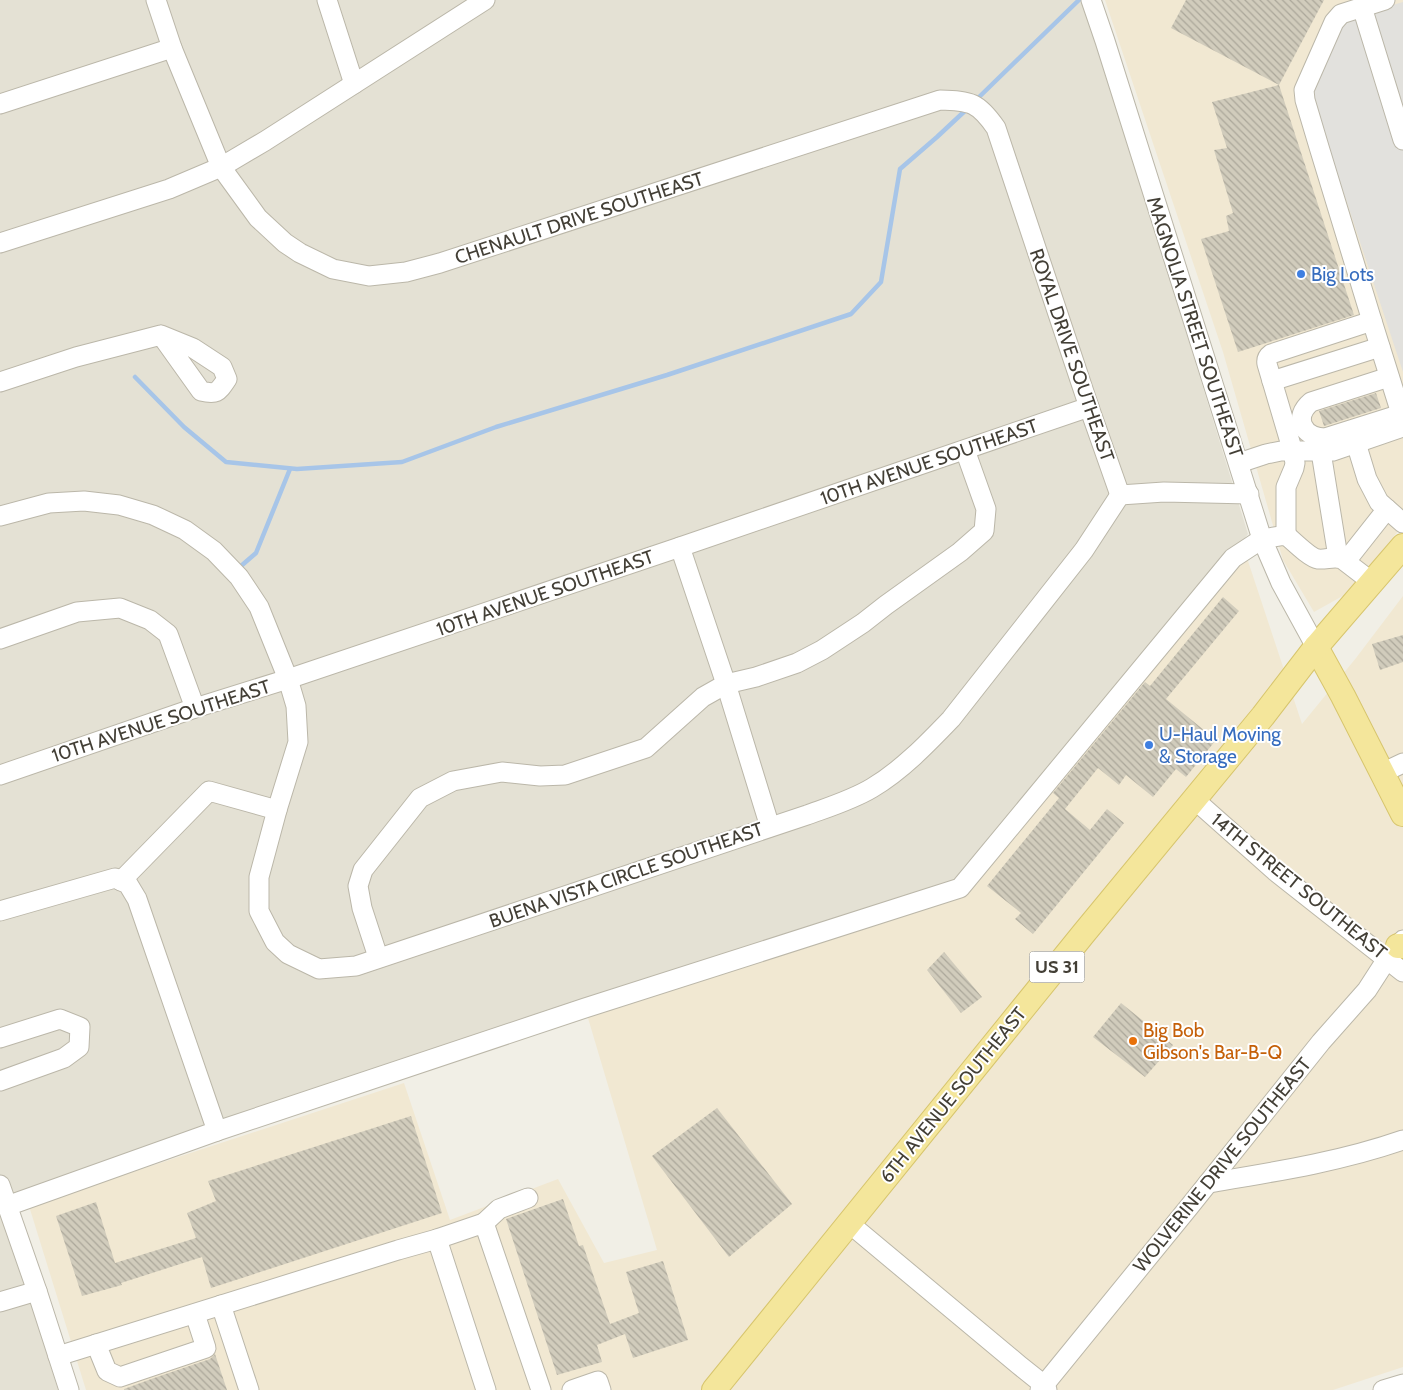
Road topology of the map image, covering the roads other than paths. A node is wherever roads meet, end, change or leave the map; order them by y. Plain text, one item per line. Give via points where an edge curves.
1 (156, 0) edge
2 (327, 0) edge
3 (485, 0) edge
4 (1091, 0) edge
5 (1385, 0) edge
6 (1362, 7) junction
7 (172, 48) junction
8 (354, 84) junction
9 (970, 102) joint
10 (0, 104) edge
11 (1403, 140) edge
12 (221, 167) junction
13 (0, 243) edge
14 (1372, 321) junction
15 (161, 335) dead end
16 (1380, 347) junction
17 (1389, 377) junction
18 (1272, 381) junction
19 (0, 382) edge
20 (1089, 408) junction
21 (1402, 420) edge
22 (1356, 443) junction
23 (965, 450) junction
24 (1293, 452) junction
25 (1321, 452) junction
26 (1239, 463) junction
27 (1249, 494) junction
28 (1120, 495) junction
29 (1387, 509) junction
30 (0, 516) edge
31 (1403, 523) edge
32 (1286, 535) junction
33 (1262, 539) junction
34 (1403, 546) edge
35 (680, 548) junction
36 (1342, 559) junction
37 (1372, 582) junction
38 (0, 639) edge
39 (1316, 647) junction
40 (288, 679) junction
41 (726, 684) junction
42 (195, 708) junction
43 (1393, 768) edge
44 (0, 775) edge
45 (1195, 800) junction
46 (278, 810) junction
47 (1403, 814) edge
48 (770, 827) junction
49 (121, 881) junction
50 (0, 911) edge
51 (1398, 948) edge
52 (378, 957) junction
53 (1403, 972) edge
54 (0, 1038) edge
55 (0, 1081) edge
56 (217, 1131) junction
57 (1403, 1140) edge
58 (1208, 1183) junction
59 (0, 1185) edge
60 (528, 1198) dead end
61 (8, 1206) junction
62 (484, 1223) junction
63 (850, 1224) junction
64 (437, 1239) junction
65 (37, 1291) junction
66 (0, 1302) edge
67 (222, 1305) junction
68 (195, 1314) junction
69 (96, 1344) junction
70 (58, 1356) junction
71 (1403, 1384) edge
72 (599, 1386) edge
73 (1044, 1388) edge
74 (69, 1390) edge
75 (249, 1390) edge
76 (486, 1390) edge
77 (540, 1390) edge
78 (572, 1390) edge
79 (714, 1390) edge
80 (1383, 1390) edge

1 - 7 street, CHENAULT DRIVE SOUTHEAST
2 - 8 street
3 - 8 street
4 - 26 street, MAGNOLIA STREET SOUTHEAST
5 - 6 street
6 - 11 street
6 - 14 street via 1341,14 1334,22 1304,90
7 - 10 street
7 - 12 street, CHENAULT DRIVE SOUTHEAST
8 - 12 street
9 - 12 street, CHENAULT DRIVE SOUTHEAST via 940,100 440,263 406,272 369,276 333,269 285,243 258,218
9 - 20 street, ROYAL DRIVE SOUTHEAST via 985,112 996,128
12 - 13 street via 169,189
14 - 16 street
14 - 18 street via 1271,354 1266,359
15 - 19 street via 76,357
16 - 17 street
16 - 18 street
17 - 21 street
17 - 21 street via 1311,402 1301,418 1306,430 1319,438
18 - 24 street
20 - 23 street, 10TH AVENUE SOUTHEAST
20 - 28 street, ROYAL DRIVE SOUTHEAST
21 - 22 street
22 - 25 street
22 - 29 street via 1367,479 1378,502
23 - 35 street, 10TH AVENUE SOUTHEAST
23 - 41 street via 986,509 984,531 960,552 822,650 797,663
24 - 25 street
24 - 26 street via 1266,454
24 - 32 street via 1294,468 1286,487
25 - 36 street
26 - 27 street, MAGNOLIA STREET SOUTHEAST
27 - 28 street via 1164,492
27 - 33 street, MAGNOLIA STREET SOUTHEAST
28 - 48 street, BUENA VISTA CIRCLE SOUTHEAST via 1078,557 951,719 927,744 872,788 840,803
29 - 31 street
29 - 36 street
30 - 40 street, BUENA VISTA CIRCLE SOUTHEAST via 49,503 84,501 119,505 153,514 185,530 214,551 239,577 259,607
32 - 33 street
32 - 36 street via 1316,559
33 - 39 street, MAGNOLIA STREET SOUTHEAST via 1281,583
33 - 56 street via 1233,558 960,888 585,1008
34 - 37 main road, 6TH AVENUE SOUTHEAST / US 31
35 - 40 street, 10TH AVENUE SOUTHEAST
35 - 41 street
36 - 37 street
37 - 39 main road, 6TH AVENUE SOUTHEAST / US 31
38 - 42 street via 77,612 120,608 150,620 168,634
39 - 43 main road
39 - 45 main road, 6TH AVENUE SOUTHEAST / US 31
40 - 42 street, 10TH AVENUE SOUTHEAST
40 - 46 street, BUENA VISTA CIRCLE SOUTHEAST via 296,706 298,742
41 - 48 street
41 - 52 street via 703,697 646,748 565,775 502,772 453,781 420,798 363,870 358,886
42 - 44 street, 10TH AVENUE SOUTHEAST
43 - 47 main road
45 - 51 street, 14TH STREET SOUTHEAST via 1275,871 1356,935
45 - 63 main road, 6TH AVENUE SOUTHEAST / US 31
46 - 49 street via 209,791
46 - 52 street, BUENA VISTA CIRCLE SOUTHEAST via 259,877 259,911 275,942 288,954 319,969 356,966
48 - 52 street, BUENA VISTA CIRCLE SOUTHEAST
49 - 50 street via 115,878
49 - 56 street via 128,884 137,899
51 - 53 street, 14TH STREET SOUTHEAST
51 - 58 street, WOLVERINE DRIVE SOUTHEAST
54 - 55 street via 60,1019 80,1027 79,1047 64,1058
56 - 61 street
57 - 58 street via 1307,1166
58 - 73 street, WOLVERINE DRIVE SOUTHEAST
59 - 61 street
60 - 62 street via 499,1209
61 - 65 street
62 - 64 street
62 - 77 street
63 - 73 street
63 - 79 main road, 6TH AVENUE SOUTHEAST / US 31
64 - 67 street
64 - 76 street
65 - 66 street
65 - 70 street
67 - 68 street
67 - 75 street
68 - 69 street
68 - 69 street via 206,1348 120,1377 107,1370
69 - 70 street
70 - 74 street
71 - 80 street
72 - 78 street

